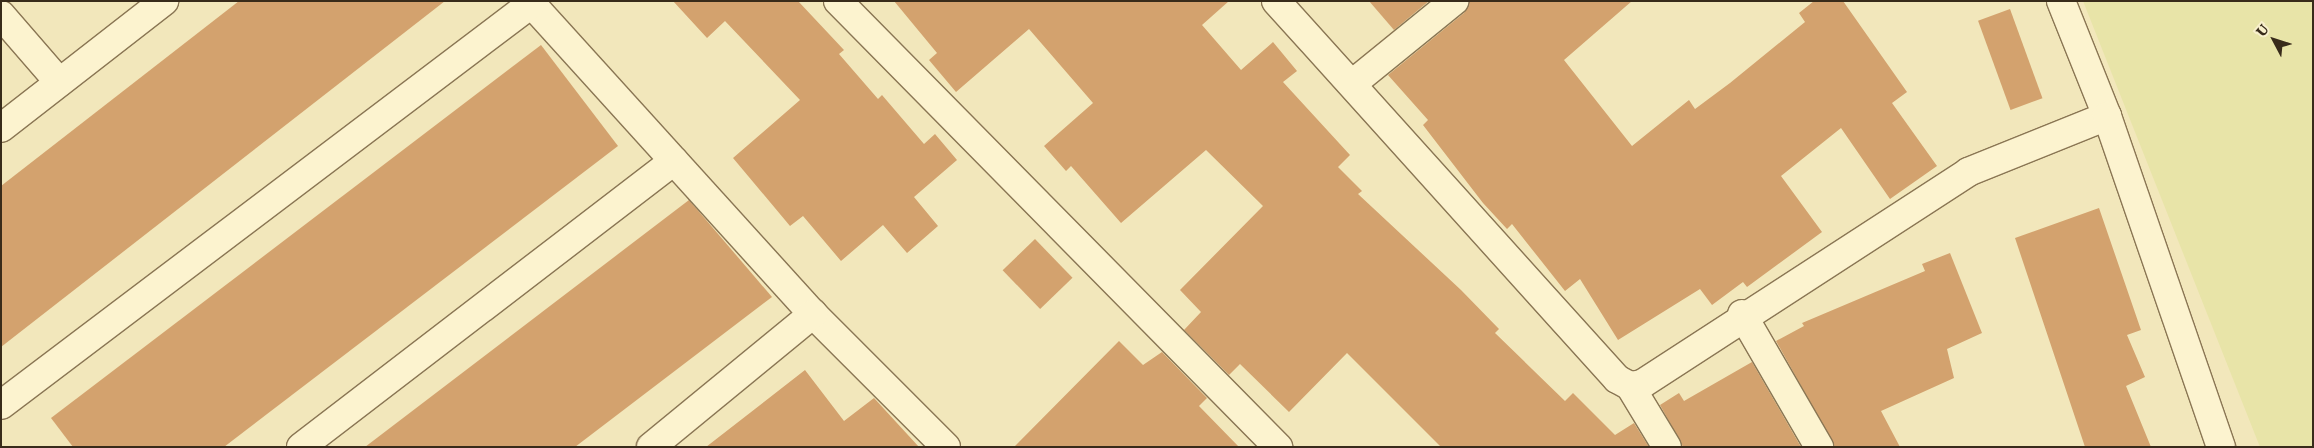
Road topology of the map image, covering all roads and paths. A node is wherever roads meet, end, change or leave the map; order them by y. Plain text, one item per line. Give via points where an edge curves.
1 (164, 1) edge
2 (838, 1) edge
3 (1276, 1) edge
4 (1454, 1) edge
5 (2061, 1) edge
6 (530, 3) edge
7 (1, 15) edge
8 (59, 82) junction
9 (1352, 84) junction
10 (2107, 116) junction
11 (1, 128) edge
12 (674, 161) junction
13 (813, 314) junction
14 (1742, 314) junction
15 (1630, 386) junction
16 (1, 405) edge
17 (301, 447) edge
18 (651, 447) edge
19 (946, 447) edge
20 (1278, 447) edge
21 (1668, 447) edge
22 (1819, 447) edge
23 (2221, 447) edge

1 - 8 street
2 - 20 street
3 - 9 street
4 - 9 street
5 - 10 street
6 - 12 street
6 - 16 street
7 - 8 street
8 - 11 street
9 - 15 street via 1617,379
10 - 14 street via 2030,144 1968,172
10 - 23 street
12 - 13 street
12 - 17 street
13 - 18 street
13 - 19 street
14 - 15 street via 1642,384
14 - 22 street
15 - 21 street

